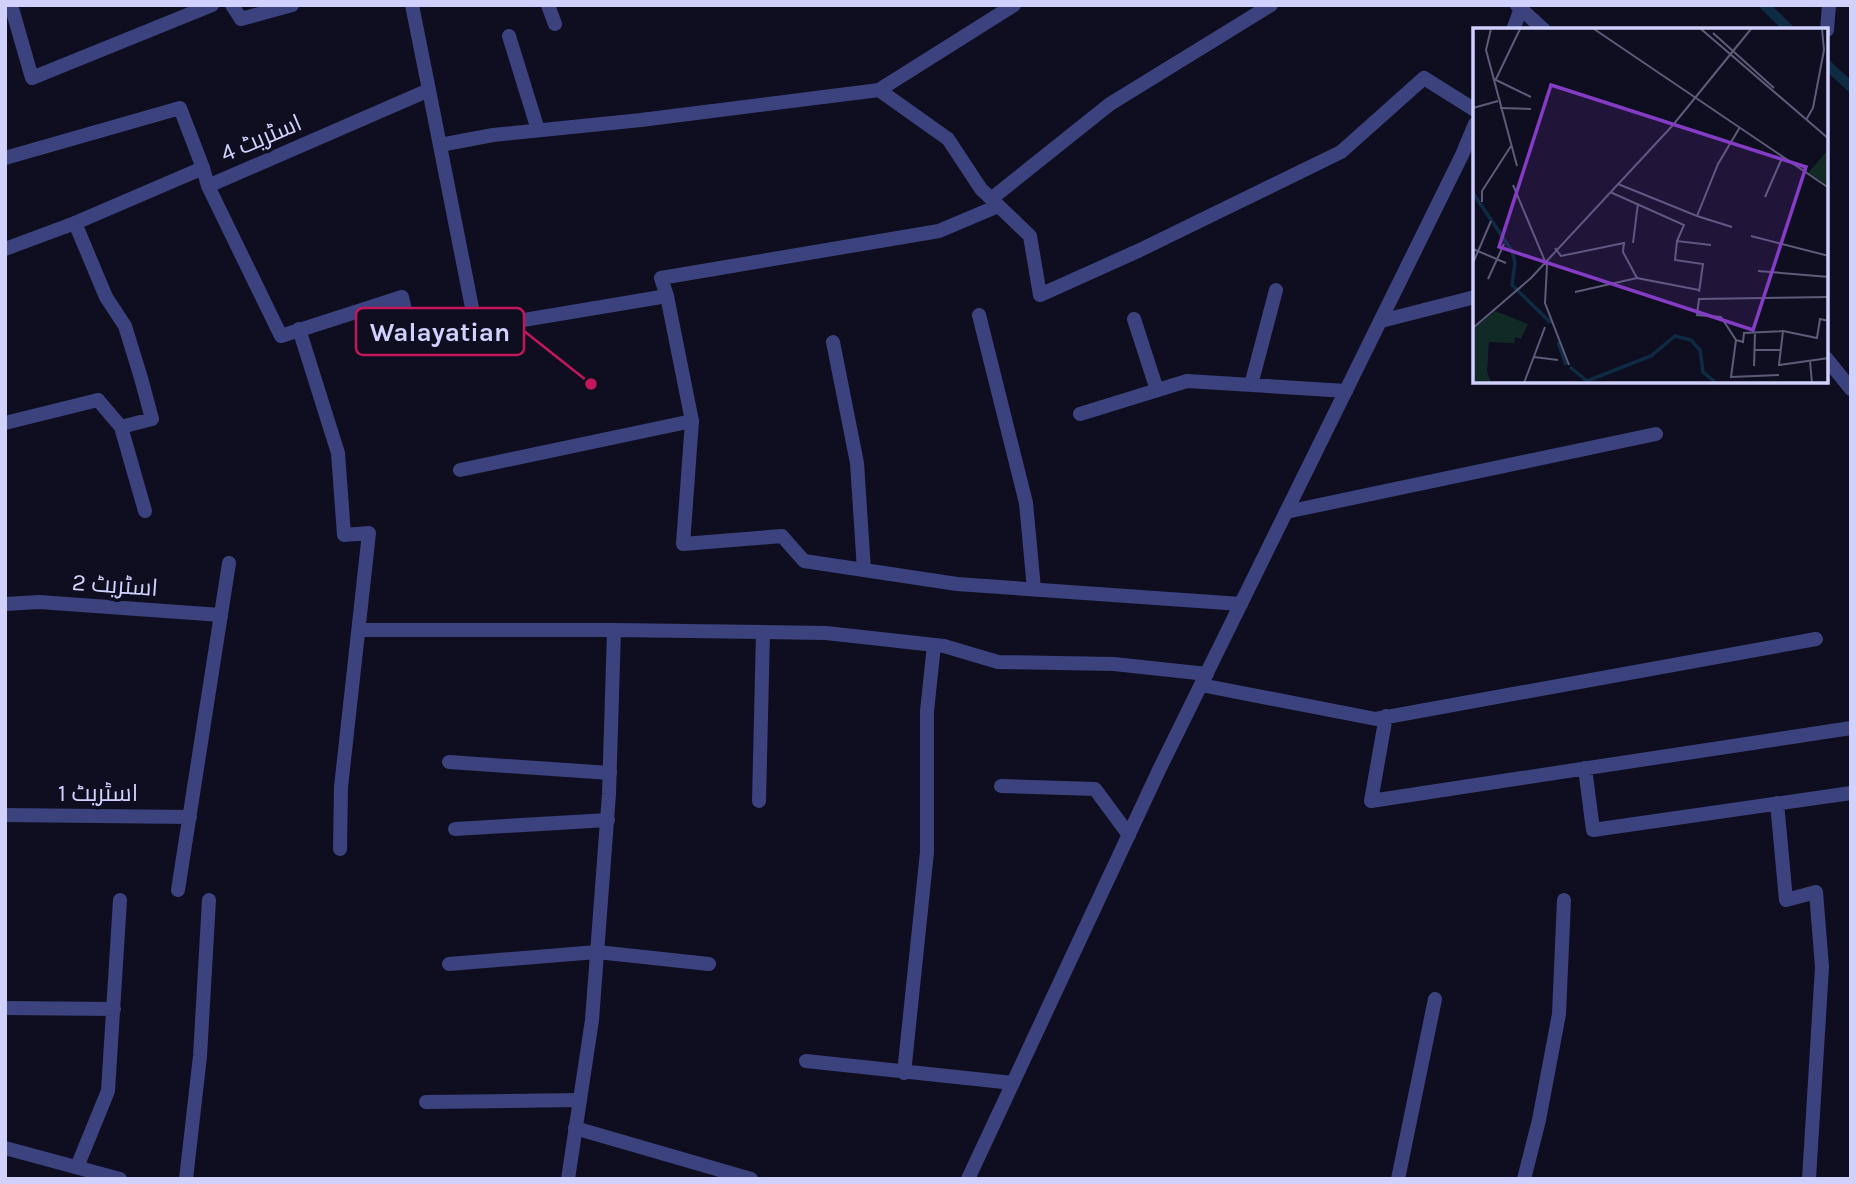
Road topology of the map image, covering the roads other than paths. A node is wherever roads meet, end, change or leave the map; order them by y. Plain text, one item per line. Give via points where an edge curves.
1 (12, 5) edge
2 (212, 5) edge
3 (232, 5) edge
4 (292, 5) edge
5 (412, 5) edge
6 (548, 5) edge
7 (1014, 5) edge
8 (1271, 5) edge
9 (1829, 5) edge
10 (1520, 7) edge
11 (555, 24) dead end
12 (1514, 28) edge
13 (1543, 28) edge
14 (1826, 28) edge
15 (509, 36) dead end
16 (429, 90) junction
17 (879, 90) junction
18 (1473, 109) edge
19 (1473, 129) edge
20 (538, 130) junction
21 (440, 145) junction
22 (5, 158) edge
23 (204, 168) junction
24 (208, 186) junction
25 (995, 203) junction
26 (75, 223) junction
27 (5, 249) edge
28 (1276, 290) dead end
29 (667, 296) junction
30 (1473, 298) edge
31 (978, 315) dead end
32 (1134, 319) dead end
33 (1381, 321) junction
34 (476, 328) junction
35 (299, 330) junction
36 (833, 342) dead end
37 (1828, 360) edge
38 (1251, 385) junction
39 (1851, 389) edge
40 (1157, 390) junction
41 (1346, 391) junction
42 (1080, 414) dead end
43 (692, 421) junction
44 (5, 423) edge
45 (121, 426) junction
46 (1656, 434) dead end
47 (460, 470) dead end
48 (145, 511) dead end
49 (1286, 512) junction
50 (229, 564) dead end
51 (864, 570) junction
52 (1034, 589) junction
53 (5, 604) edge
54 (1241, 604) junction
55 (221, 615) junction
56 (359, 630) junction
57 (614, 630) junction
58 (763, 632) junction
59 (1816, 639) dead end
60 (934, 645) junction
61 (1204, 679) junction
62 (1386, 716) junction
63 (1851, 728) edge
64 (449, 762) dead end
65 (1586, 768) junction
66 (610, 774) junction
67 (1002, 786) dead end
68 (1851, 793) edge
69 (759, 801) dead end
70 (1777, 803) junction
71 (5, 815) edge
72 (190, 817) junction
73 (608, 820) junction
74 (455, 830) dead end
75 (1129, 835) junction
76 (340, 849) dead end
77 (178, 890) dead end
78 (120, 900) dead end
79 (209, 900) dead end
80 (1564, 900) dead end
81 (597, 952) junction
82 (449, 964) dead end
83 (709, 964) dead end
84 (1435, 999) dead end
85 (5, 1008) edge
86 (114, 1009) junction
87 (806, 1061) dead end
88 (904, 1073) junction
89 (1013, 1083) junction
90 (580, 1100) junction
91 (426, 1102) dead end
92 (575, 1128) junction
93 (5, 1147) edge
94 (77, 1167) junction
95 (102, 1176) edge
96 (120, 1179) edge
97 (186, 1179) edge
98 (568, 1179) edge
99 (751, 1179) edge
100 (968, 1179) edge
101 (1398, 1179) edge
102 (1524, 1179) edge
103 (1809, 1179) edge

1 - 2 street via 32,78
3 - 4 street via 241,19
5 - 16 street
6 - 11 street
7 - 17 street
8 - 25 street via 1110,104
9 - 14 street
10 - 12 street
10 - 13 street
15 - 20 street
16 - 21 street
16 - 24 street, اسٹریٹ 4
17 - 20 street
17 - 25 street via 948,139 981,190
18 - 25 street via 1423,78 1340,152 1040,295 1030,236
19 - 33 street
20 - 21 street
21 - 34 street
22 - 23 street via 180,108
23 - 24 street, اسٹریٹ 4
23 - 26 street, اسٹریٹ 4
24 - 35 street via 281,335
25 - 29 street via 939,231 661,278
26 - 27 street, اسٹریٹ 4
26 - 45 street via 106,298 125,326 152,419
28 - 38 street
29 - 34 street
29 - 43 street
30 - 33 street
31 - 52 street via 1026,503
32 - 40 street
33 - 41 street
34 - 35 street via 412,340 402,297
35 - 56 street via 338,453 344,535 369,533
36 - 51 street via 857,463
37 - 39 street
38 - 40 street via 1187,381
38 - 41 street
40 - 42 street
41 - 49 street
43 - 47 street
43 - 51 street via 683,544 782,536 804,561
44 - 45 street via 98,400
45 - 48 street
46 - 49 street
49 - 54 street
50 - 55 street
51 - 52 street via 957,584
52 - 54 street
53 - 55 street, اسٹریٹ 2 via 39,602
54 - 61 street
55 - 72 street
56 - 57 street
56 - 76 street via 341,787
57 - 58 street
57 - 66 street
58 - 60 street via 826,633
58 - 69 street
59 - 62 street
60 - 61 street via 998,662 1114,664
60 - 88 street via 927,711 927,852
61 - 62 street via 1376,719
61 - 75 street
62 - 65 street via 1371,800
63 - 65 street
64 - 66 street
65 - 70 street via 1592,830
66 - 73 street
67 - 75 street via 1095,789
68 - 70 street
70 - 103 street via 1786,900 1816,892 1822,967
71 - 72 street, اسٹریٹ 1
72 - 77 street
73 - 74 street
73 - 81 street
75 - 89 street
78 - 86 street
79 - 97 street via 200,1056
80 - 102 street via 1559,1014
81 - 82 street
81 - 83 street
81 - 90 street
84 - 101 street
85 - 86 street
86 - 94 street via 107,1091
87 - 88 street
88 - 89 street
89 - 100 street
90 - 91 street
90 - 92 street
92 - 98 street
92 - 99 street
93 - 94 street
94 - 95 street
95 - 96 street

